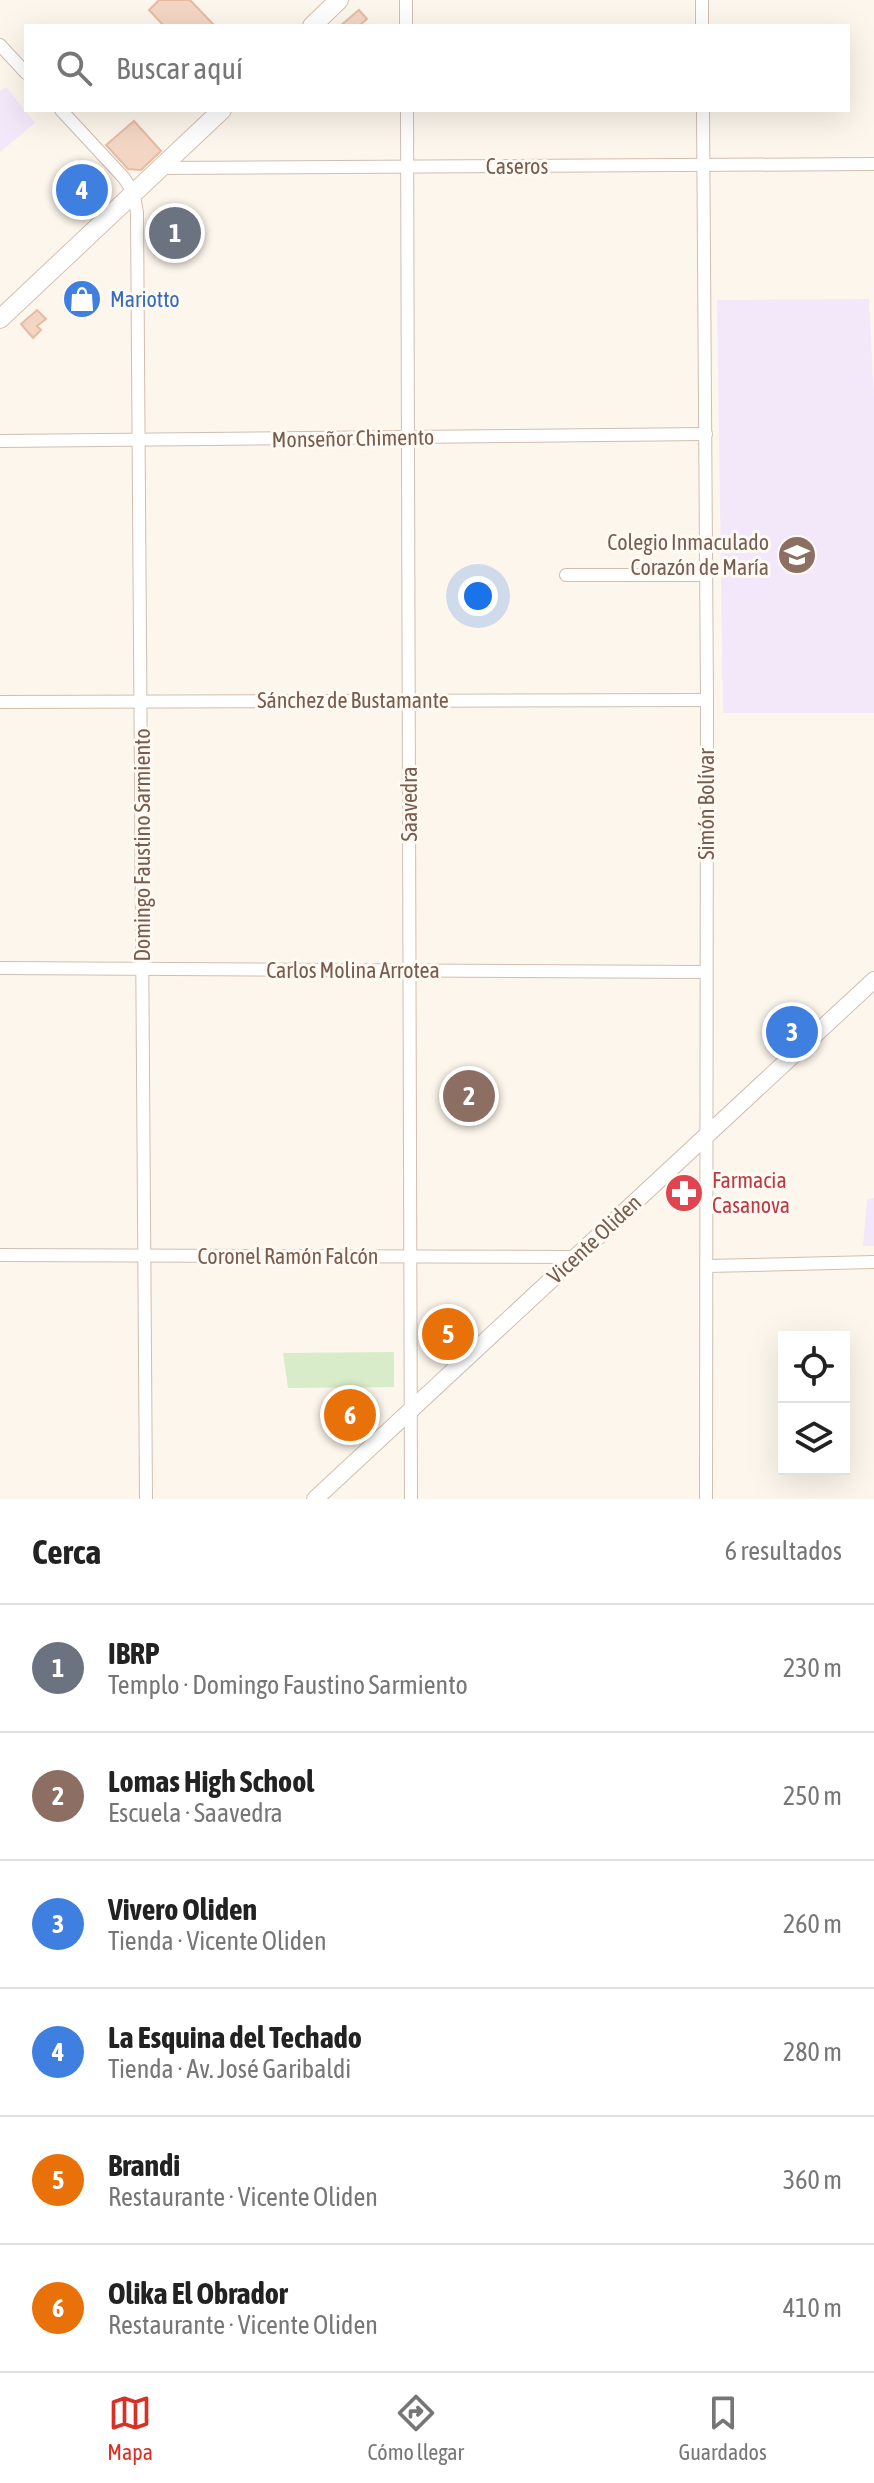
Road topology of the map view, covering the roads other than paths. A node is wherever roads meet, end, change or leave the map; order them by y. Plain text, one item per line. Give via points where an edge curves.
1 (339, 0) edge
2 (406, 0) edge
3 (702, 0) edge
4 (314, 24) edge
5 (406, 24) edge
6 (702, 24) edge
7 (0, 45) edge
8 (24, 71) edge
9 (63, 112) edge
10 (220, 112) edge
11 (407, 112) edge
12 (703, 112) edge
13 (874, 164) edge
14 (704, 165) junction
15 (407, 167) junction
16 (160, 168) junction
17 (133, 192) junction
18 (0, 319) edge
19 (706, 434) junction
20 (406, 437) junction
21 (0, 441) edge
22 (140, 441) junction
23 (566, 575) dead end
24 (706, 575) junction
25 (409, 699) junction
26 (141, 700) junction
27 (707, 700) junction
28 (0, 702) edge
29 (0, 968) edge
30 (143, 969) junction
31 (408, 969) junction
32 (705, 972) junction
33 (874, 980) edge
34 (706, 1134) junction
35 (0, 1255) edge
36 (144, 1256) junction
37 (409, 1256) junction
38 (575, 1257) junction
39 (874, 1262) edge
40 (707, 1266) junction
41 (411, 1409) junction
42 (146, 1499) edge
43 (315, 1499) edge
44 (411, 1499) edge
45 (706, 1499) edge

1 - 4 main road
2 - 5 street
3 - 6 street
7 - 8 street
9 - 17 street
10 - 16 main road
11 - 15 street, Saavedra
12 - 14 street, Simón Bolívar
13 - 14 street, Caseros
14 - 15 street, Caseros
14 - 19 street, Simón Bolívar
15 - 16 street, Caseros
15 - 20 street, Saavedra
16 - 17 main road
17 - 18 main road
17 - 22 street, Domingo Faustino Sarmiento
19 - 20 street, Monseñor Chimento
19 - 24 street, Simón Bolívar
20 - 22 street, Monseñor Chimento
20 - 25 street, Saavedra
21 - 22 street, Monseñor Chimento
22 - 26 street, Domingo Faustino Sarmiento
23 - 24 street
24 - 27 street, Simón Bolívar
25 - 26 street, Sánchez de Bustamante
25 - 27 street, Sánchez de Bustamante
25 - 31 street, Saavedra
26 - 28 street, Sánchez de Bustamante
26 - 30 street, Domingo Faustino Sarmiento
27 - 32 street, Simón Bolívar
29 - 30 street, Carlos Molina Arrotea
30 - 31 street, Carlos Molina Arrotea
30 - 36 street, Domingo Faustino Sarmiento
31 - 32 street, Carlos Molina Arrotea
31 - 37 street, Saavedra
32 - 34 street, Simón Bolívar
33 - 34 street, Vicente Oliden
34 - 38 street, Vicente Oliden
34 - 40 street, Simón Bolívar
35 - 36 street, Coronel Ramón Falcón
36 - 37 street, Coronel Ramón Falcón
36 - 42 street, Domingo Faustino Sarmiento
37 - 38 street, Coronel Ramón Falcón
37 - 41 street, Saavedra
38 - 41 street, Vicente Oliden
39 - 40 street
40 - 45 street, Simón Bolívar
41 - 43 street, Vicente Oliden
41 - 44 street, Saavedra

